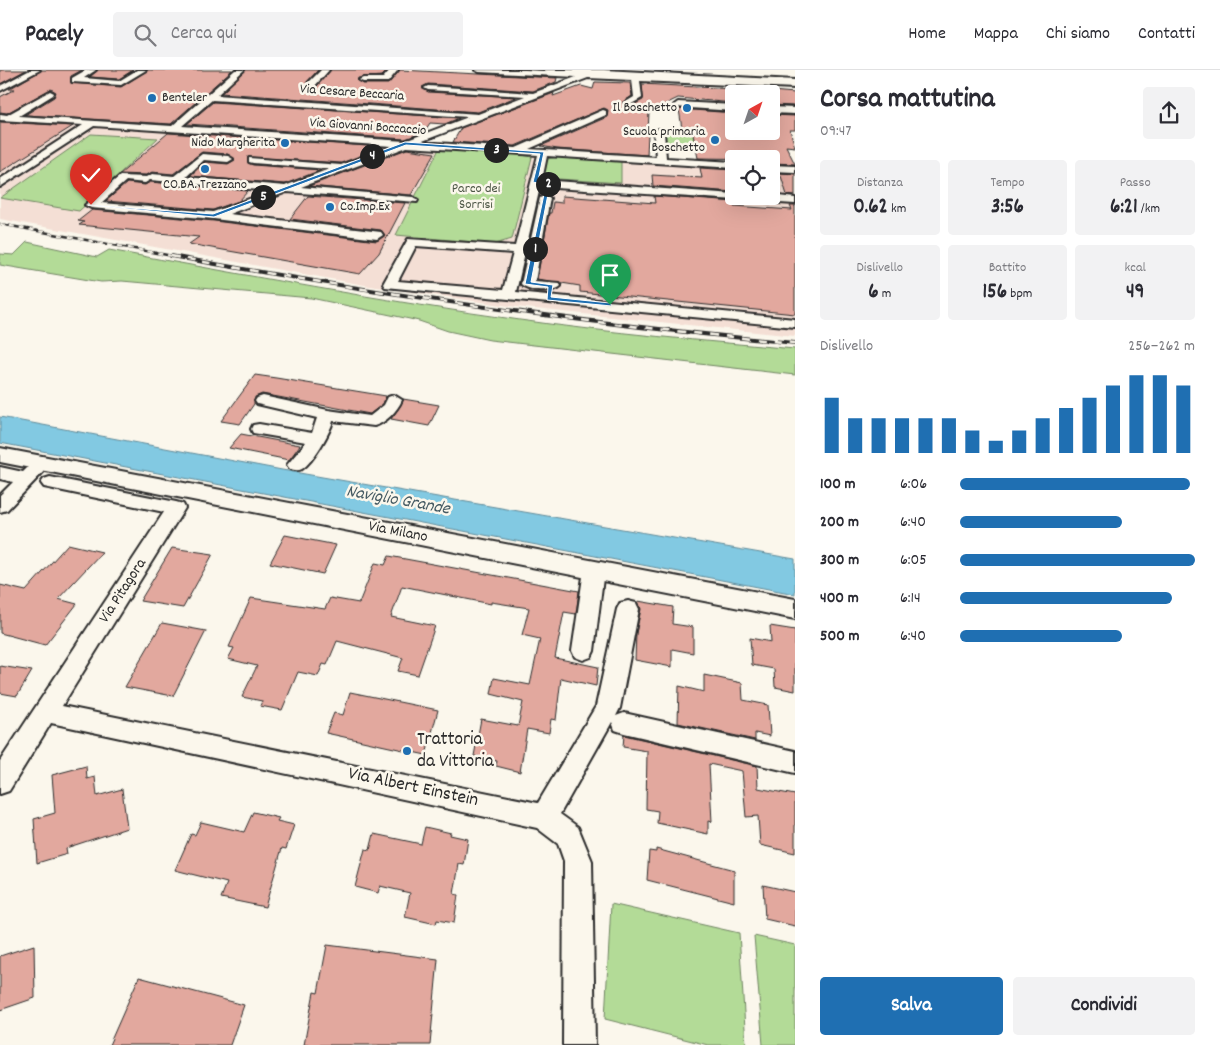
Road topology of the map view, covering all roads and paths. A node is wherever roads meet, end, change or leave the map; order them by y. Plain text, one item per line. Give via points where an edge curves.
1 (36, 70) edge
2 (92, 70) edge
3 (142, 70) edge
4 (240, 70) edge
5 (325, 70) edge
6 (368, 70) edge
7 (394, 70) edge
8 (400, 70) edge
9 (479, 70) edge
10 (550, 70) edge
11 (592, 74) edge
12 (636, 78) junction
13 (391, 82) dead end
14 (795, 83) edge
15 (311, 85) dead end
16 (428, 88) dead end
17 (0, 89) edge
18 (50, 93) dead end
19 (538, 95) junction
20 (210, 97) junction
21 (628, 103) dead end
22 (678, 105) dead end
23 (725, 108) edge
24 (780, 110) edge
25 (795, 111) edge
26 (603, 114) dead end
27 (486, 116) junction
28 (5, 117) edge
29 (92, 123) junction
30 (175, 128) junction
31 (659, 132) dead end
32 (405, 144) junction
33 (422, 145) junction
34 (516, 151) junction
35 (543, 153) junction
36 (228, 159) dead end
37 (253, 160) dead end
38 (661, 160) junction
39 (725, 164) edge
40 (344, 167) junction
41 (780, 168) edge
42 (795, 169) edge
43 (176, 179) junction
44 (542, 183) junction
45 (0, 184) edge
46 (286, 189) junction
47 (302, 190) junction
48 (725, 195) edge
49 (413, 200) dead end
50 (780, 200) edge
51 (795, 201) edge
52 (214, 216) junction
53 (230, 218) junction
54 (377, 235) dead end
55 (520, 250) junction
56 (570, 288) dead end
57 (550, 292) junction
58 (508, 295) junction
59 (795, 323) edge
60 (394, 400) dead end
61 (263, 401) dead end
62 (325, 415) junction
63 (259, 429) dead end
64 (316, 439) junction
65 (0, 455) edge
66 (296, 465) dead end
67 (0, 473) edge
68 (40, 475) junction
69 (0, 506) edge
70 (594, 570) junction
71 (795, 609) edge
72 (628, 610) dead end
73 (583, 651) dead end
74 (44, 712) junction
75 (624, 723) dead end
76 (795, 762) edge
77 (0, 783) edge
78 (544, 817) junction
79 (579, 1045) edge

1 - 17 street
2 - 3 street via 75,80 121,83
4 - 20 street
5 - 15 street
6 - 7 street via 360,82 385,80
8 - 13 street
9 - 11 street
10 - 14 main road
11 - 12 street
11 - 14 main road
11 - 19 street
11 - 27 street
12 - 14 street
12 - 21 street via 638,98
16 - 19 street
18 - 28 street
19 - 27 street
20 - 27 street, Via Cesare Beccaria
20 - 30 street
22 - 23 street
24 - 25 street
26 - 34 street
27 - 32 street
27 - 33 street
28 - 29 street, Via Giovanni Boccaccio
29 - 30 street, Via Giovanni Boccaccio
29 - 45 street
30 - 32 street, Via Giovanni Boccaccio
31 - 38 street
32 - 33 street, Via Giovanni Boccaccio
32 - 40 street
33 - 34 street, Via Giovanni Boccaccio
33 - 47 street
34 - 35 street, Via Giovanni Boccaccio
35 - 38 street, Via Giovanni Boccaccio
35 - 44 street
36 - 43 street via 202,157
37 - 40 street
38 - 39 street, Via Giovanni Boccaccio
40 - 46 street
41 - 42 street
43 - 46 street
43 - 52 street via 124,178 91,205
44 - 48 street via 633,185
44 - 55 street
44 - 57 street via 528,284
46 - 47 street
46 - 52 street
47 - 49 street
47 - 53 street
50 - 51 street
52 - 53 street
53 - 54 street
55 - 58 street
55 - 58 street via 412,242 390,284
56 - 57 street
57 - 58 street
57 - 59 street
60 - 62 street via 374,422
61 - 62 street
62 - 64 street
63 - 64 street
64 - 66 street
65 - 68 main road, Via Milano
67 - 68 street
68 - 69 street
68 - 70 main road, Via Milano
68 - 74 street, Via Pitagora via 176,508
70 - 71 main road, Via Milano
70 - 73 street
72 - 78 street via 608,708
74 - 77 street, Via Pitagora
74 - 78 street, Via Albert Einstein
75 - 76 street
78 - 79 street, Via Albert Einstein via 568,836 578,861

